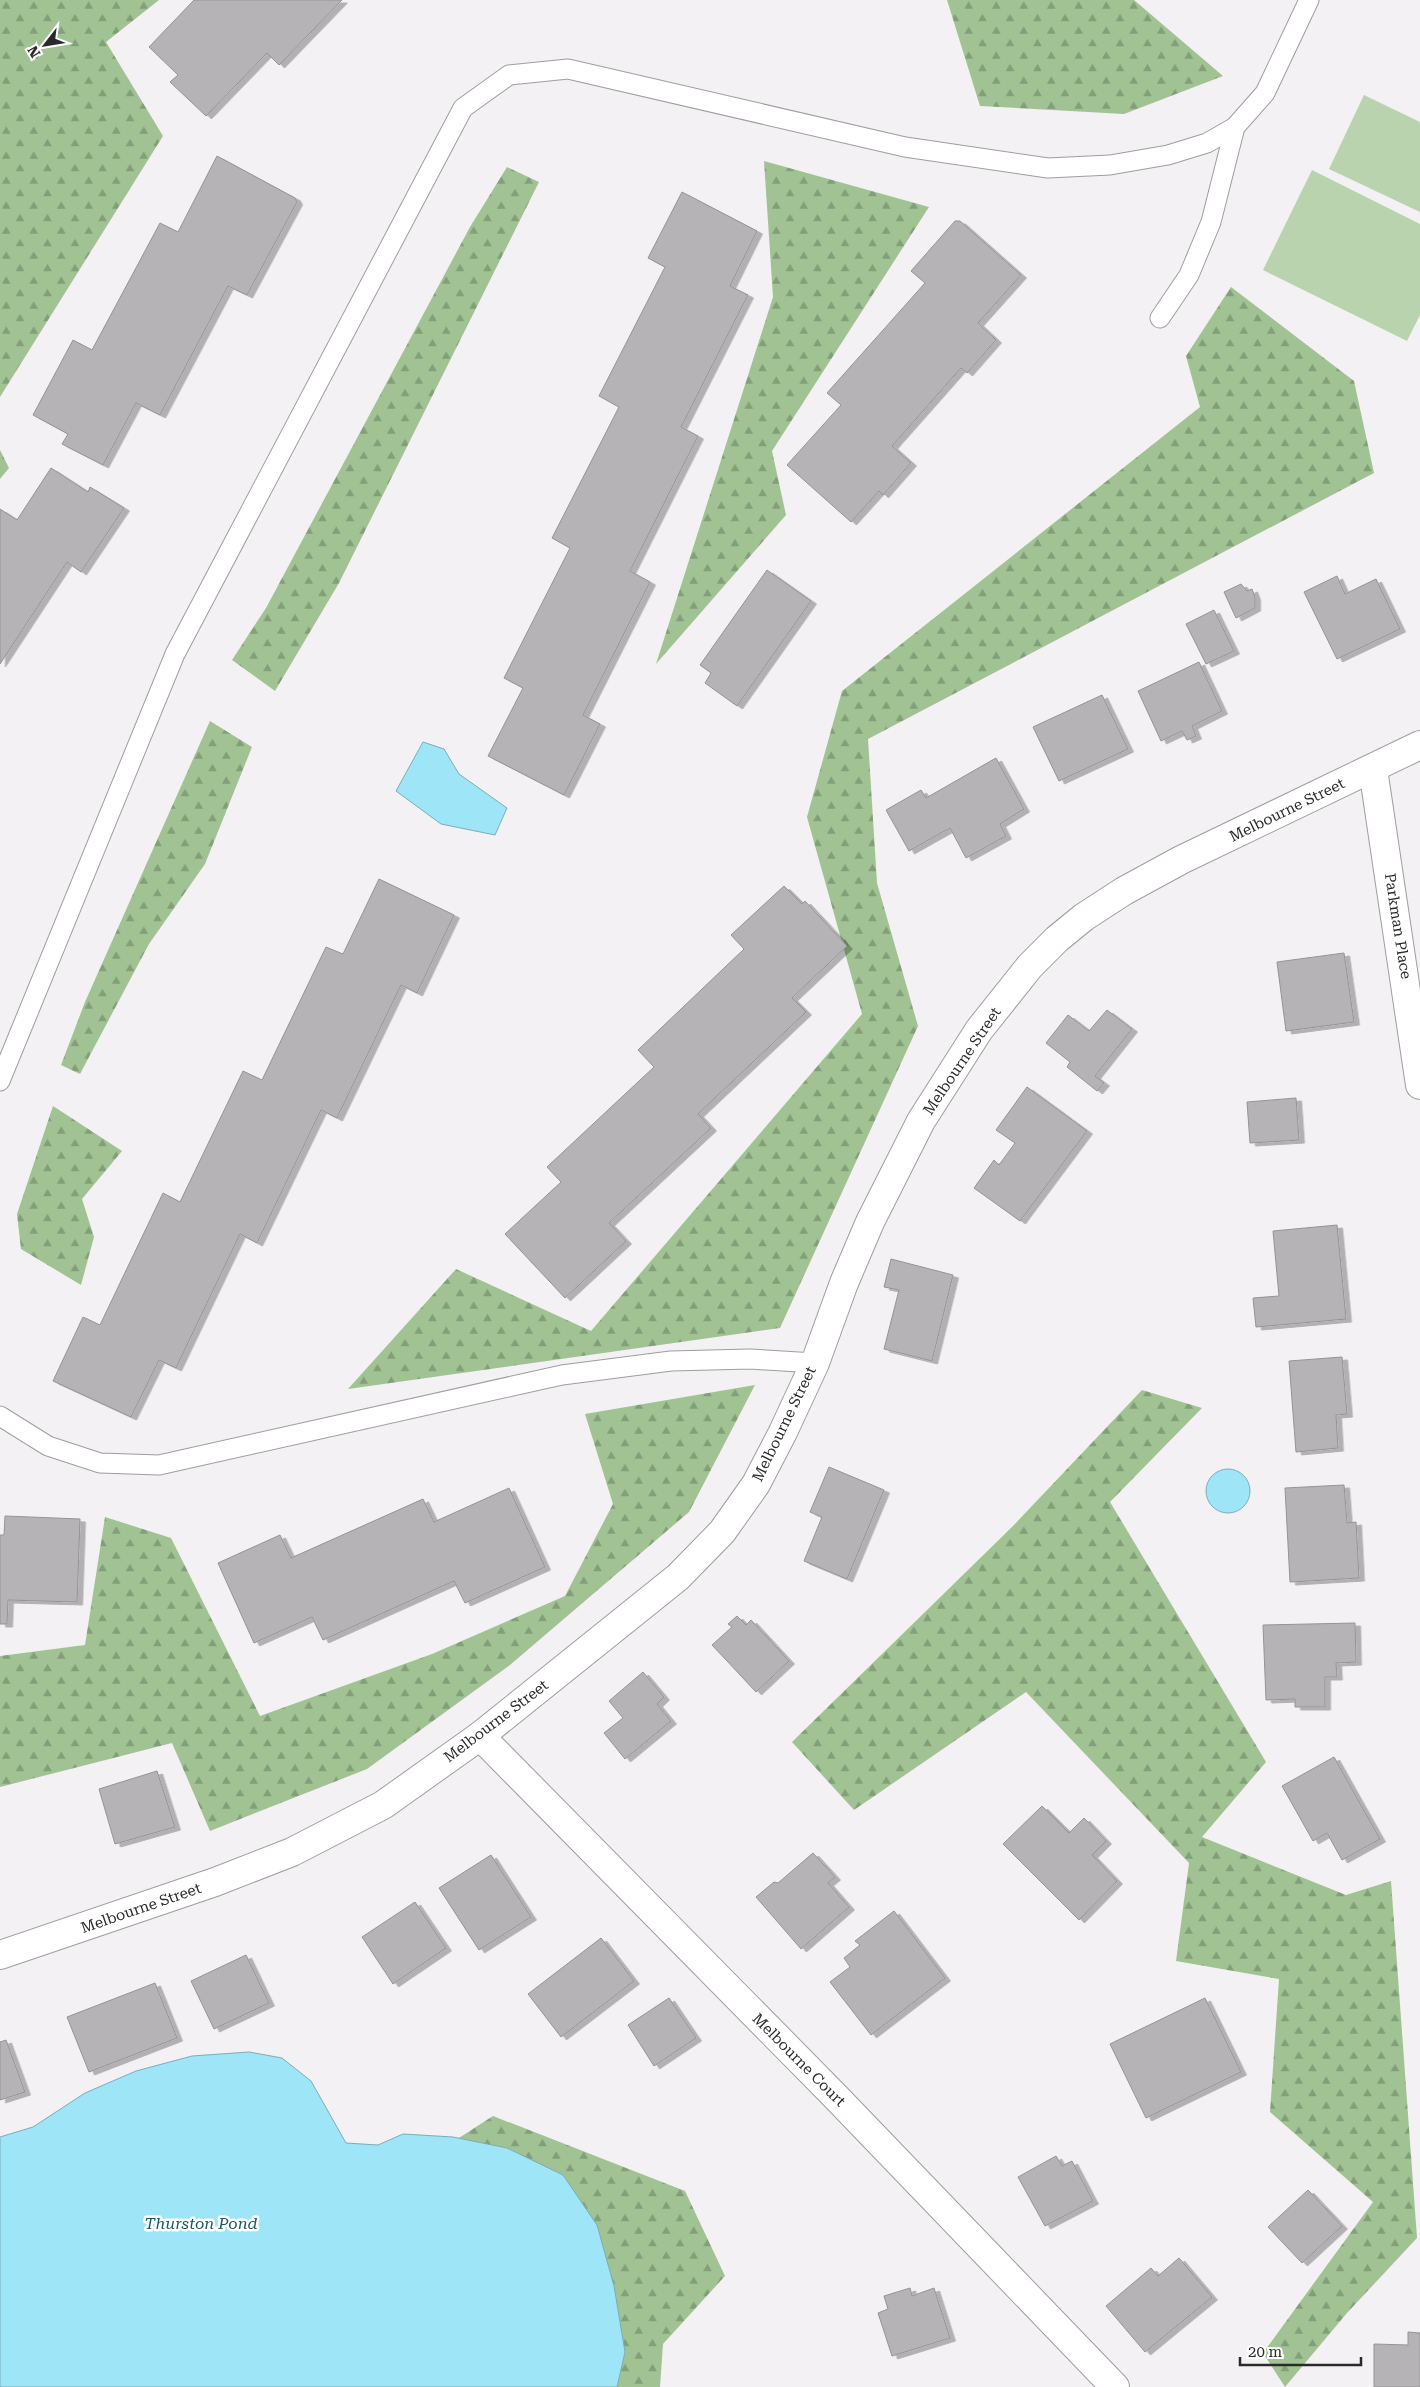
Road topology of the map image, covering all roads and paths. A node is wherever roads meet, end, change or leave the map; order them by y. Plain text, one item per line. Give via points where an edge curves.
1 (1309, 0) edge
2 (1235, 127) junction
3 (1160, 318) dead end
4 (1420, 745) edge
5 (1373, 769) junction
6 (0, 1082) edge
7 (1420, 1085) edge
8 (815, 1363) junction
9 (0, 1416) edge
10 (480, 1736) junction
11 (0, 1955) edge
12 (1115, 2387) edge

1 - 2 lane via 1265,93
2 - 3 lane via 1211,222 1190,275
2 - 6 lane via 1207,143 1168,155 1110,165 1048,168 905,147 568,69 509,75 463,108 175,654
4 - 5 street, Melbourne Street
5 - 7 street, Parkman Place
5 - 8 street, Melbourne Street via 1181,860 1124,891 1084,917 1030,966 979,1030 921,1121 870,1222
8 - 9 lane via 750,1359 671,1362 562,1375 160,1465 100,1463 48,1446
8 - 10 street, Melbourne Street via 756,1484 722,1532 678,1577
10 - 11 street, Melbourne Street via 383,1805 292,1852 134,1912
10 - 12 street, Melbourne Court via 834,2095

